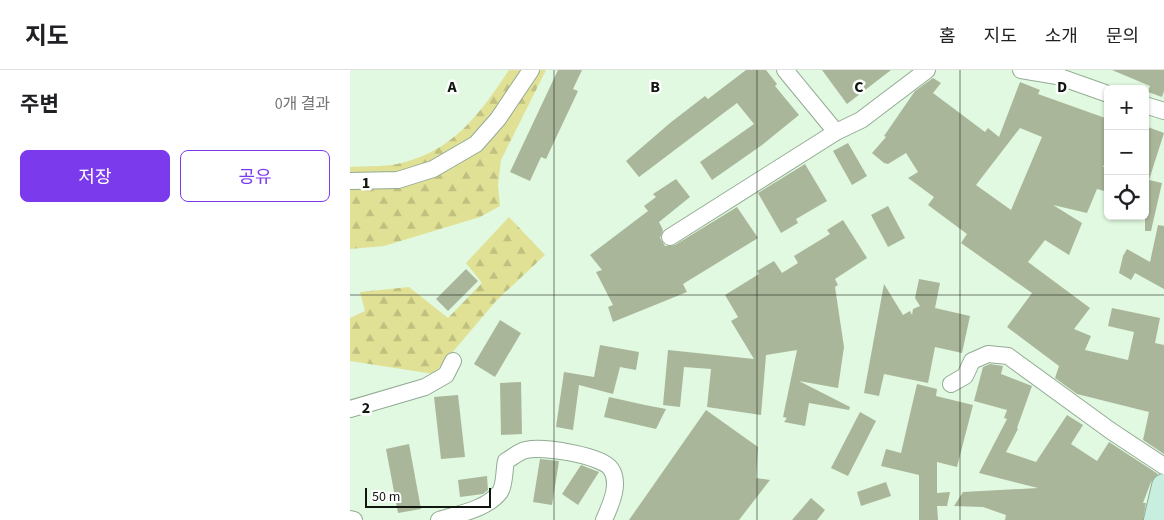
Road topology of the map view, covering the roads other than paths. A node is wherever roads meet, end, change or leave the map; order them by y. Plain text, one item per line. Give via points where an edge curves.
1 (531, 70) edge
2 (785, 70) edge
3 (927, 70) edge
4 (1021, 70) edge
5 (1104, 93) edge
6 (1149, 106) edge
7 (1164, 111) edge
8 (836, 132) junction
9 (350, 182) edge
10 (670, 237) dead end
11 (452, 361) dead end
12 (951, 384) dead end
13 (350, 409) edge
14 (1164, 466) edge
15 (1164, 486) edge
16 (350, 519) edge
17 (354, 520) edge
18 (440, 520) edge
19 (604, 520) edge
20 (1156, 520) edge

1 - 9 street via 498,119 476,144 432,169 398,180
2 - 8 street
3 - 8 street via 861,120
4 - 5 street via 1057,76
6 - 7 street
8 - 10 street
11 - 13 street via 446,375 425,387
12 - 14 street via 965,376 972,361 988,354 1008,356
15 - 20 street
16 - 17 street
18 - 19 street via 471,511 490,501 501,491 506,461 526,450 588,456 612,469 616,485

